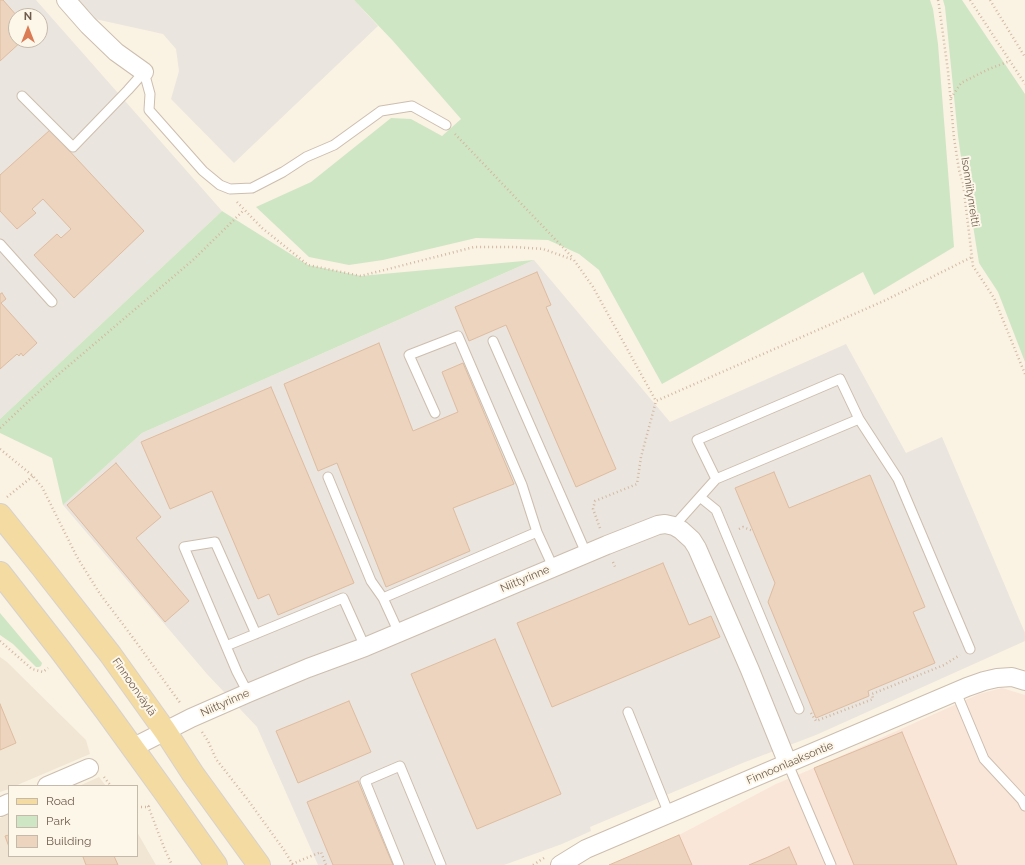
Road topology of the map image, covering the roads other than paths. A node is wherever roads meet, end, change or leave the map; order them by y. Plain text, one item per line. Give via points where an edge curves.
1 (66, 0) edge
2 (144, 72) junction
3 (22, 96) dead end
4 (446, 125) road end
5 (0, 244) edge
6 (52, 302) dead end
7 (493, 341) dead end
8 (435, 413) dead end
9 (859, 419) junction
10 (328, 477) dead end
11 (716, 479) junction
12 (700, 497) junction
13 (3, 513) edge
14 (674, 526) junction
15 (537, 532) junction
16 (586, 554) junction
17 (553, 568) junction
18 (0, 573) edge
19 (383, 598) junction
20 (399, 633) junction
21 (256, 634) junction
22 (226, 646) junction
23 (365, 647) junction
24 (970, 649) road end
25 (1025, 681) edge
26 (956, 692) junction
27 (248, 693) junction
28 (799, 709) road end
29 (628, 712) dead end
30 (165, 731) junction
31 (132, 748) junction
32 (788, 764) junction
33 (89, 768) dead end
34 (49, 785) edge
35 (1025, 806) edge
36 (670, 814) junction
37 (216, 865) edge
38 (259, 865) edge
39 (399, 865) edge
40 (441, 865) edge
41 (560, 865) edge
42 (831, 865) edge

1 - 2 street via 116,52
2 - 3 lane via 73,146
2 - 4 lane via 150,94 149,110 203,171 220,185 230,189 252,188 283,172 306,157 334,145 381,111 412,106
5 - 6 lane
7 - 16 lane
8 - 15 lane via 409,355 458,336 522,485
9 - 11 lane
9 - 11 lane via 840,379 697,440
9 - 24 lane via 898,479
10 - 19 lane via 371,581
11 - 12 lane
12 - 14 lane
12 - 28 lane via 716,510
13 - 30 main road, Finnoonväylä
14 - 16 street, Niittyrinne via 658,525
14 - 32 street via 687,535 697,548
15 - 17 lane
15 - 19 lane
16 - 17 street, Niittyrinne
17 - 20 street, Niittyrinne
18 - 31 main road
19 - 20 lane
20 - 23 street, Niittyrinne
21 - 22 lane
21 - 22 lane via 215,542 184,547
21 - 23 lane via 343,598
22 - 27 lane
23 - 27 street, Niittyrinne
25 - 26 street, Finnoonlaaksontie via 1012,677 997,678
26 - 32 street, Finnoonlaaksontie
26 - 35 lane via 984,760
27 - 30 street, Niittyrinne
29 - 36 lane
30 - 31 street, Niittyrinne
30 - 38 main road, Finnoonväylä
31 - 37 main road
32 - 36 street, Finnoonlaaksontie
32 - 42 lane
33 - 34 street
36 - 41 street, Finnoonlaaksontie via 586,849
39 - 40 lane via 365,781 400,766

